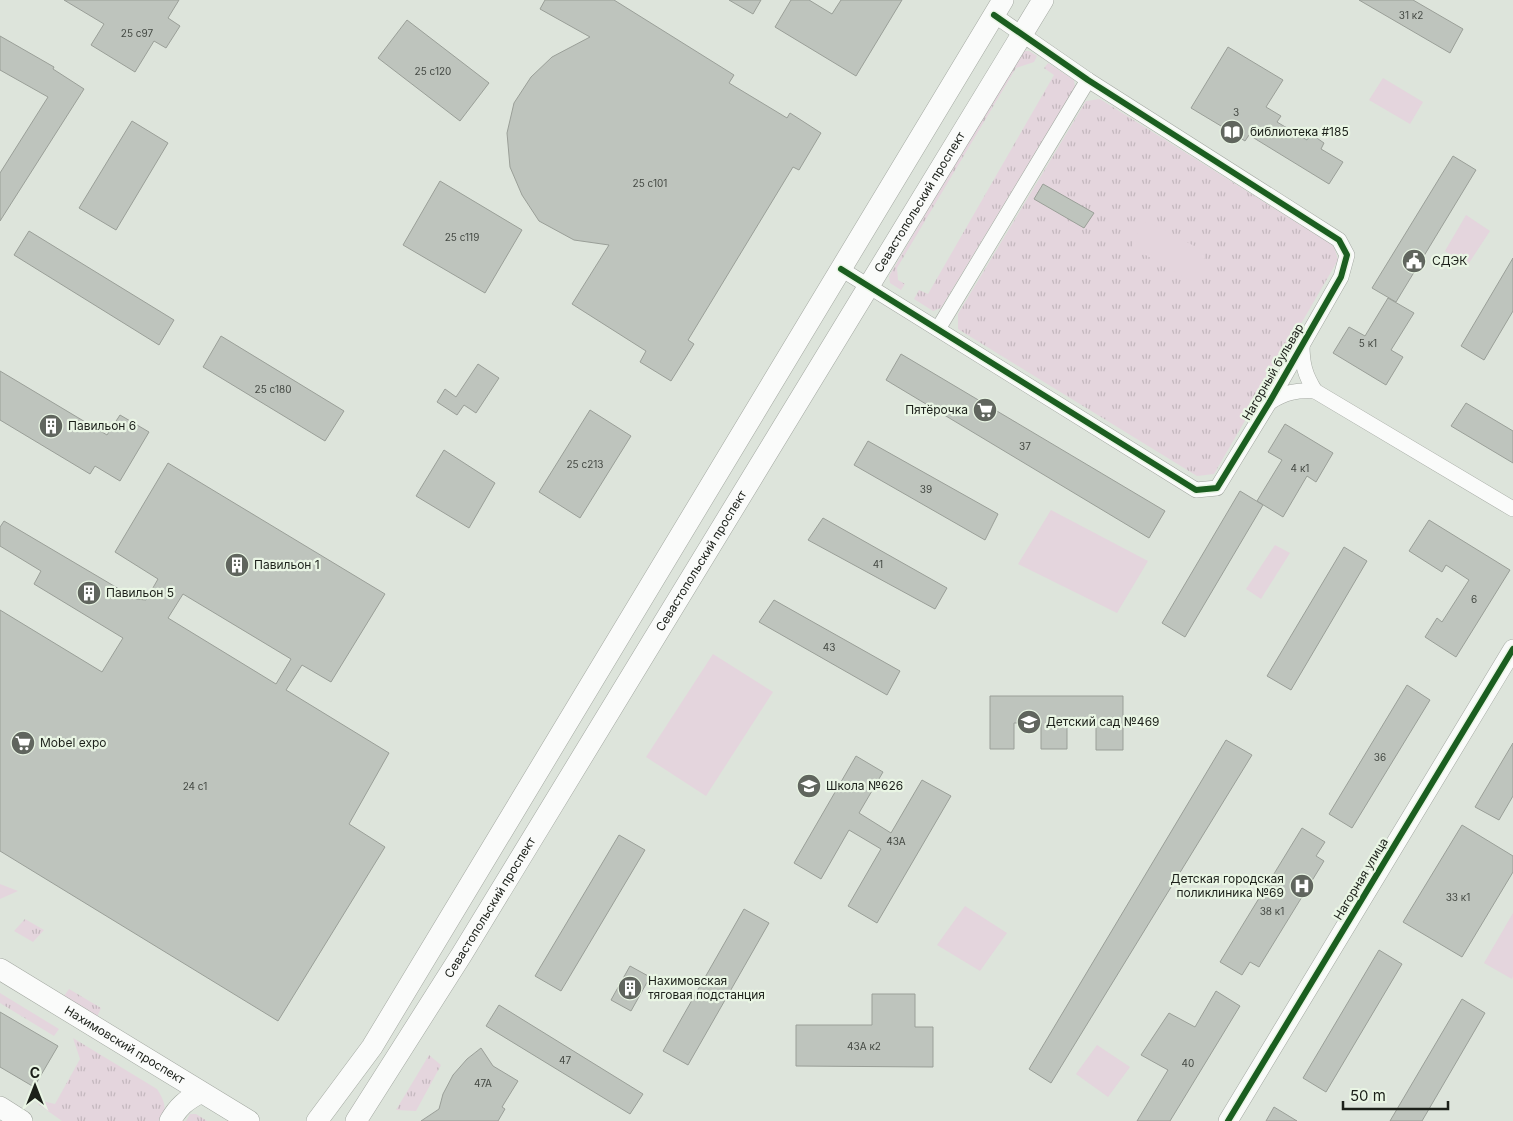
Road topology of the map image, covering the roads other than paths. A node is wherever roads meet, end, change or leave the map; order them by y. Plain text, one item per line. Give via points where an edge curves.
1 (1043, 0) edge
2 (999, 8) edge
3 (1023, 34) junction
4 (1088, 80) junction
5 (841, 269) junction
6 (869, 286) junction
7 (938, 329) junction
8 (1302, 344) junction
9 (1316, 391) junction
10 (1269, 403) junction
11 (1513, 509) edge
12 (1513, 649) edge
13 (0, 969) edge
14 (200, 1093) junction
15 (0, 1107) edge
16 (22, 1121) edge
17 (170, 1121) edge
18 (249, 1121) edge
19 (317, 1121) edge
20 (356, 1121) edge
21 (1228, 1121) edge

1 - 3 main road, Севастопольский проспект
2 - 3 street, Нагорный бульвар
2 - 5 main road
3 - 4 street, Нагорный бульвар
3 - 6 main road, Севастопольский проспект
4 - 7 street
4 - 8 street, Нагорный бульвар via 1340,240 1347,255 1340,277
5 - 6 street, Нагорный бульвар
5 - 19 main road via 372,1047
6 - 7 street, Нагорный бульвар
6 - 20 main road, Севастопольский проспект via 447,978
7 - 10 street, Нагорный бульвар via 1196,490 1217,488
8 - 9 street, Нагорный бульвар via 1306,377
8 - 10 street, Нагорный бульвар
9 - 10 street, Нагорный бульвар via 1299,390 1283,394
9 - 11 street
12 - 21 street, Нагорная улица
13 - 14 main road, Нахимовский проспект
14 - 17 main road via 187,1100
14 - 18 main road, Нахимовский проспект
15 - 16 main road

